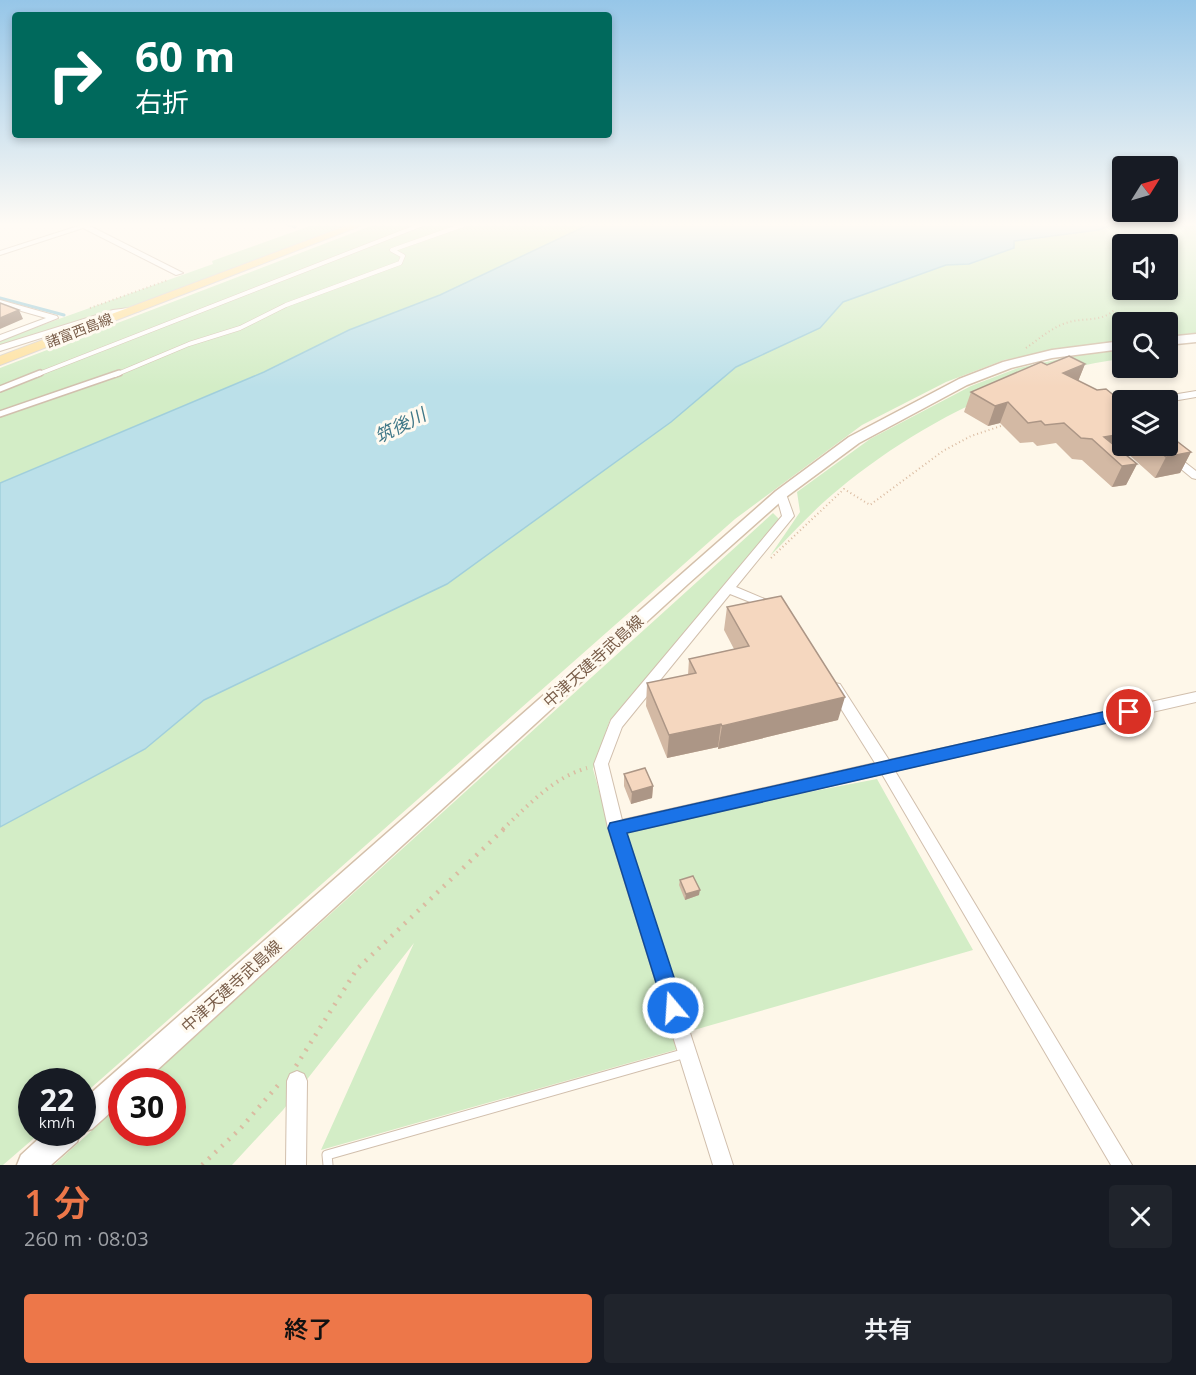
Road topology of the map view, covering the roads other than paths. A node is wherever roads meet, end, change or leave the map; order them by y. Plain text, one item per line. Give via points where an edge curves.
1 (217, 278) edge
2 (284, 278) edge
3 (358, 278) edge
4 (0, 302) edge
5 (136, 309) junction
6 (0, 338) edge
7 (1196, 338) edge
8 (1178, 340) edge
9 (1112, 346) edge
10 (0, 348) edge
11 (0, 360) edge
12 (0, 389) edge
13 (1196, 394) edge
14 (1178, 397) edge
15 (0, 414) edge
16 (1171, 456) edge
17 (1196, 476) edge
18 (781, 494) junction
19 (730, 589) junction
20 (787, 613) edge
21 (830, 680) edge
22 (1196, 697) edge
23 (885, 767) junction
24 (616, 828) junction
25 (688, 1053) junction
26 (140, 1068) edge
27 (291, 1075) road end
28 (108, 1096) edge
29 (96, 1107) edge
30 (51, 1146) edge
31 (30, 1165) edge
32 (296, 1165) edge
33 (328, 1165) edge
34 (723, 1165) edge
35 (1122, 1165) edge

1 - 5 main road, 諸富西島線
2 - 12 lane
3 - 15 lane via 138,367
4 - 6 street via 54,318
5 - 10 street
5 - 11 main road, 諸富西島線
7 - 8 main road
9 - 18 main road, 中津天建寺武島線 via 1052,354 1007,365 963,382 854,440
13 - 14 street
16 - 17 street
18 - 19 street via 788,516
18 - 26 main road, 中津天建寺武島線
19 - 20 street
19 - 24 street via 616,724 601,764
21 - 23 street
22 - 23 street
23 - 24 street
23 - 35 street
24 - 25 street
25 - 33 lane via 327,1155
25 - 34 street
27 - 32 street
28 - 29 main road, 中津天建寺武島線
30 - 31 main road

